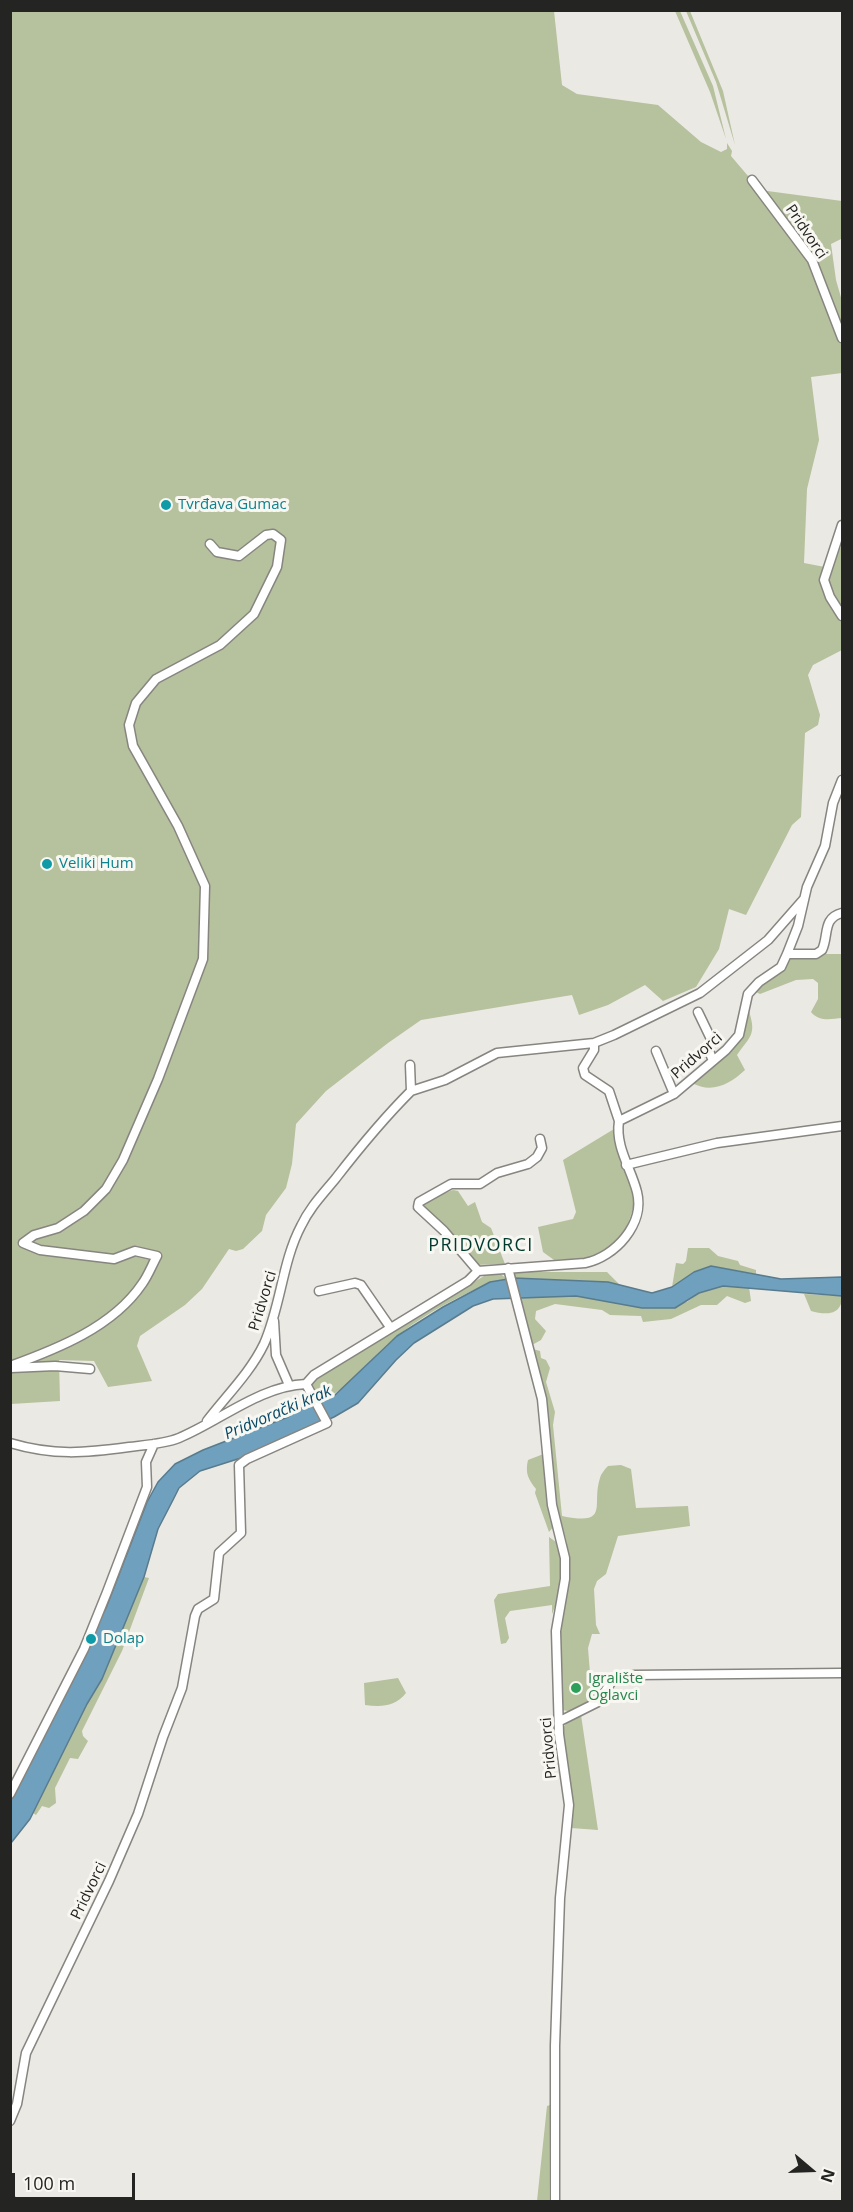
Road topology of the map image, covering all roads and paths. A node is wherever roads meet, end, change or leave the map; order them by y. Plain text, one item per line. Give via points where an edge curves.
1 (752, 180) dead end
2 (843, 338) edge
3 (843, 525) edge
4 (843, 537) edge
5 (210, 544) dead end
6 (836, 545) junction
7 (843, 616) edge
8 (843, 780) edge
9 (804, 899) junction
10 (843, 913) edge
11 (787, 954) junction
12 (698, 1012) dead end
13 (594, 1043) junction
14 (656, 1051) dead end
15 (713, 1060) junction
16 (410, 1065) dead end
17 (411, 1091) junction
18 (674, 1094) junction
19 (619, 1121) junction
20 (843, 1126) edge
21 (540, 1139) dead end
22 (627, 1165) junction
23 (508, 1268) junction
24 (478, 1271) junction
25 (319, 1292) dead end
26 (274, 1317) junction
27 (390, 1327) junction
28 (10, 1367) edge
29 (90, 1369) dead end
30 (289, 1384) junction
31 (306, 1384) junction
32 (205, 1424) junction
33 (10, 1443) edge
34 (154, 1444) junction
35 (843, 1674) edge
36 (560, 1721) junction
37 (10, 1794) edge
38 (10, 2121) edge
39 (555, 2202) edge

1 - 2 street, Pridvorci via 812,261
3 - 6 street
4 - 6 street
5 - 28 street via 217,552 239,556 266,535 273,534 281,540 277,567 254,614 220,645 156,679 136,703 129,725 133,746 187,843 205,886 203,958 158,1079 106,1189 84,1211 58,1228 23,1242 40,1250 114,1259 135,1251 157,1256 141,1285 108,1319 50,1352
6 - 7 street via 824,580
8 - 9 street, Pridvorci via 833,803 825,846
9 - 11 street, Pridvorci
9 - 13 street, Pridvorci via 768,940 700,993
10 - 11 street via 827,924 822,950 816,954
11 - 15 street, Pridvorci via 781,967 748,994 739,1035
12 - 15 street via 711,1040 709,1051
13 - 17 street, Pridvorci via 497,1053 445,1080
13 - 19 street via 594,1050 582,1068 585,1075 609,1090
14 - 18 street
15 - 18 street, Pridvorci
16 - 17 street
17 - 26 street, Pridvorci via 361,1143 301,1224
18 - 19 street, Pridvorci
19 - 22 street via 620,1146
20 - 22 street via 717,1143
21 - 24 street via 542,1148 528,1164 497,1173 480,1184 451,1184 419,1202 418,1207
22 - 23 street via 638,1200 629,1231 617,1249 585,1263
23 - 24 street
23 - 36 street, Pridvorci via 542,1399 552,1504 566,1558 556,1631
24 - 27 street via 445,1296
25 - 27 street via 361,1285
26 - 30 street via 276,1355
26 - 32 street, Pridvorci via 252,1364
27 - 31 street
28 - 29 street
30 - 31 street, Pridvorci
30 - 32 street, Pridvorci
31 - 38 street, Pridvorci via 327,1423 239,1465 241,1533 219,1553 214,1599 198,1609 195,1616 182,1688 138,1814 26,2053
32 - 34 street, Pridvorci via 177,1439
33 - 34 street, Pridvorci via 66,1454
34 - 37 street via 146,1462 147,1487 84,1649
35 - 36 street via 634,1675 612,1681 598,1702
36 - 39 street, Pridvorci via 569,1805 560,1898

